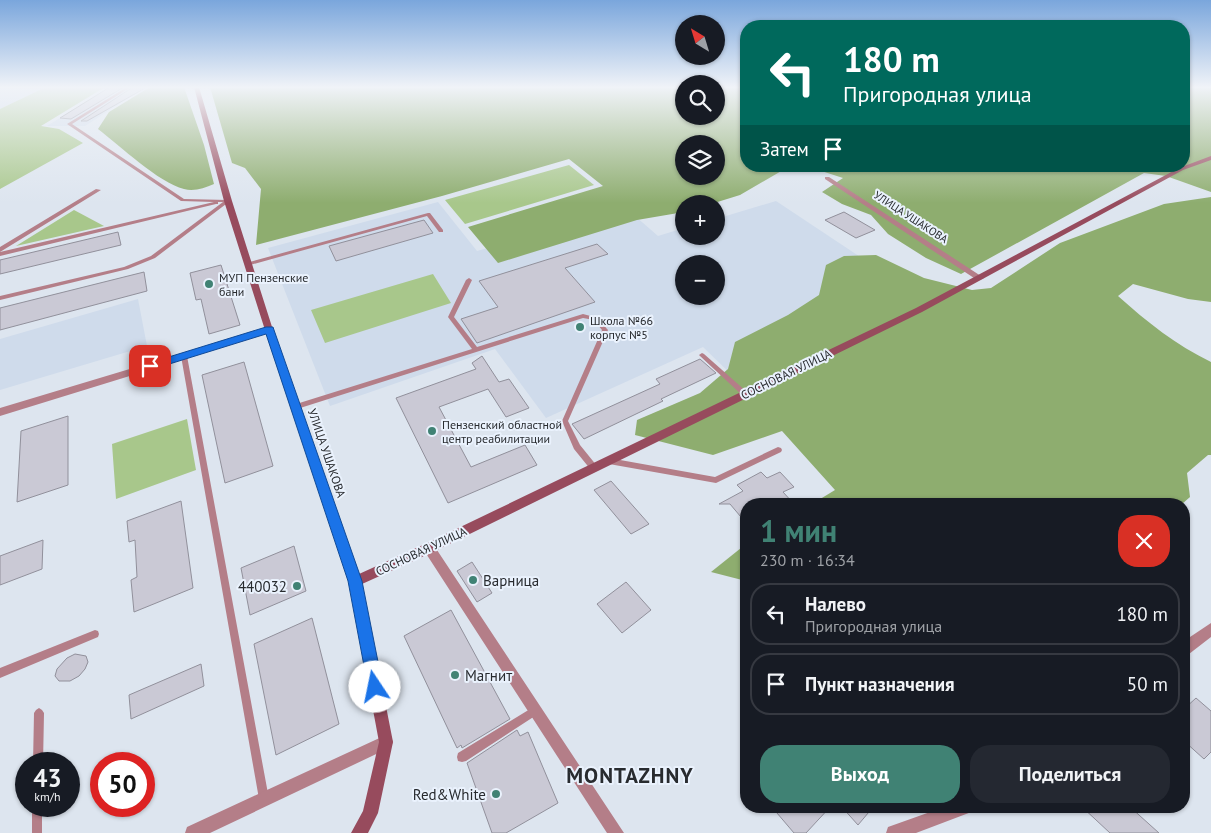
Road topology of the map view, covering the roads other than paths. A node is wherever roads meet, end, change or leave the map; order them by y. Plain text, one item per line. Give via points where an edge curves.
1 (72, 126) edge
2 (207, 126) edge
3 (1211, 158) edge
4 (1190, 166) edge
5 (1175, 172) edge
6 (827, 178) dead end
7 (98, 190) dead end
8 (228, 200) junction
9 (441, 232) dead end
10 (0, 250) edge
11 (0, 254) edge
12 (248, 264) junction
13 (980, 278) junction
14 (469, 280) dead end
15 (0, 298) edge
16 (269, 330) junction
17 (476, 350) junction
18 (702, 355) dead end
19 (184, 356) junction
20 (745, 394) junction
21 (296, 407) junction
22 (0, 412) edge
23 (778, 450) dead end
24 (608, 461) junction
25 (594, 468) junction
26 (429, 548) junction
27 (355, 581) junction
28 (1211, 629) edge
29 (95, 634) dead end
30 (1190, 645) edge
31 (0, 673) edge
32 (535, 711) junction
33 (39, 713) dead end
34 (386, 742) junction
35 (38, 752) edge
36 (462, 758) dead end
37 (264, 799) junction
38 (950, 813) edge
39 (37, 817) edge
40 (37, 833) edge
41 (193, 833) edge
42 (359, 833) edge
43 (616, 833) edge
44 (894, 833) edge

1 - 8 lane via 182,200
2 - 8 street, УЛИЦА УШАКОВА
3 - 4 street, СОСНОВАЯ УЛИЦА
5 - 13 street, СОСНОВАЯ УЛИЦА
6 - 13 street, УЛИЦА УШАКОВА
7 - 10 street
8 - 11 lane
8 - 12 street, УЛИЦА УШАКОВА
8 - 15 lane via 152,257 126,268
9 - 12 lane via 428,214
12 - 16 street, УЛИЦА УШАКОВА
13 - 20 street, СОСНОВАЯ УЛИЦА
14 - 17 lane via 451,317
16 - 19 street
16 - 21 street, УЛИЦА УШАКОВА
17 - 21 lane
17 - 25 lane via 583,316 596,319 605,330 565,421 577,447
18 - 20 lane
19 - 22 street
19 - 37 lane
20 - 24 street, СОСНОВАЯ УЛИЦА
21 - 27 street, УЛИЦА УШАКОВА
23 - 24 lane via 716,480
24 - 25 street, СОСНОВАЯ УЛИЦА
25 - 26 street, СОСНОВАЯ УЛИЦА
26 - 27 street, СОСНОВАЯ УЛИЦА
26 - 32 street
27 - 34 street, УЛИЦА УШАКОВА
28 - 30 street
29 - 31 lane
32 - 36 lane
32 - 43 street
33 - 35 lane
34 - 37 street
34 - 42 street, УЛИЦА УШАКОВА via 370,813
37 - 41 street
38 - 44 street
39 - 40 lane

